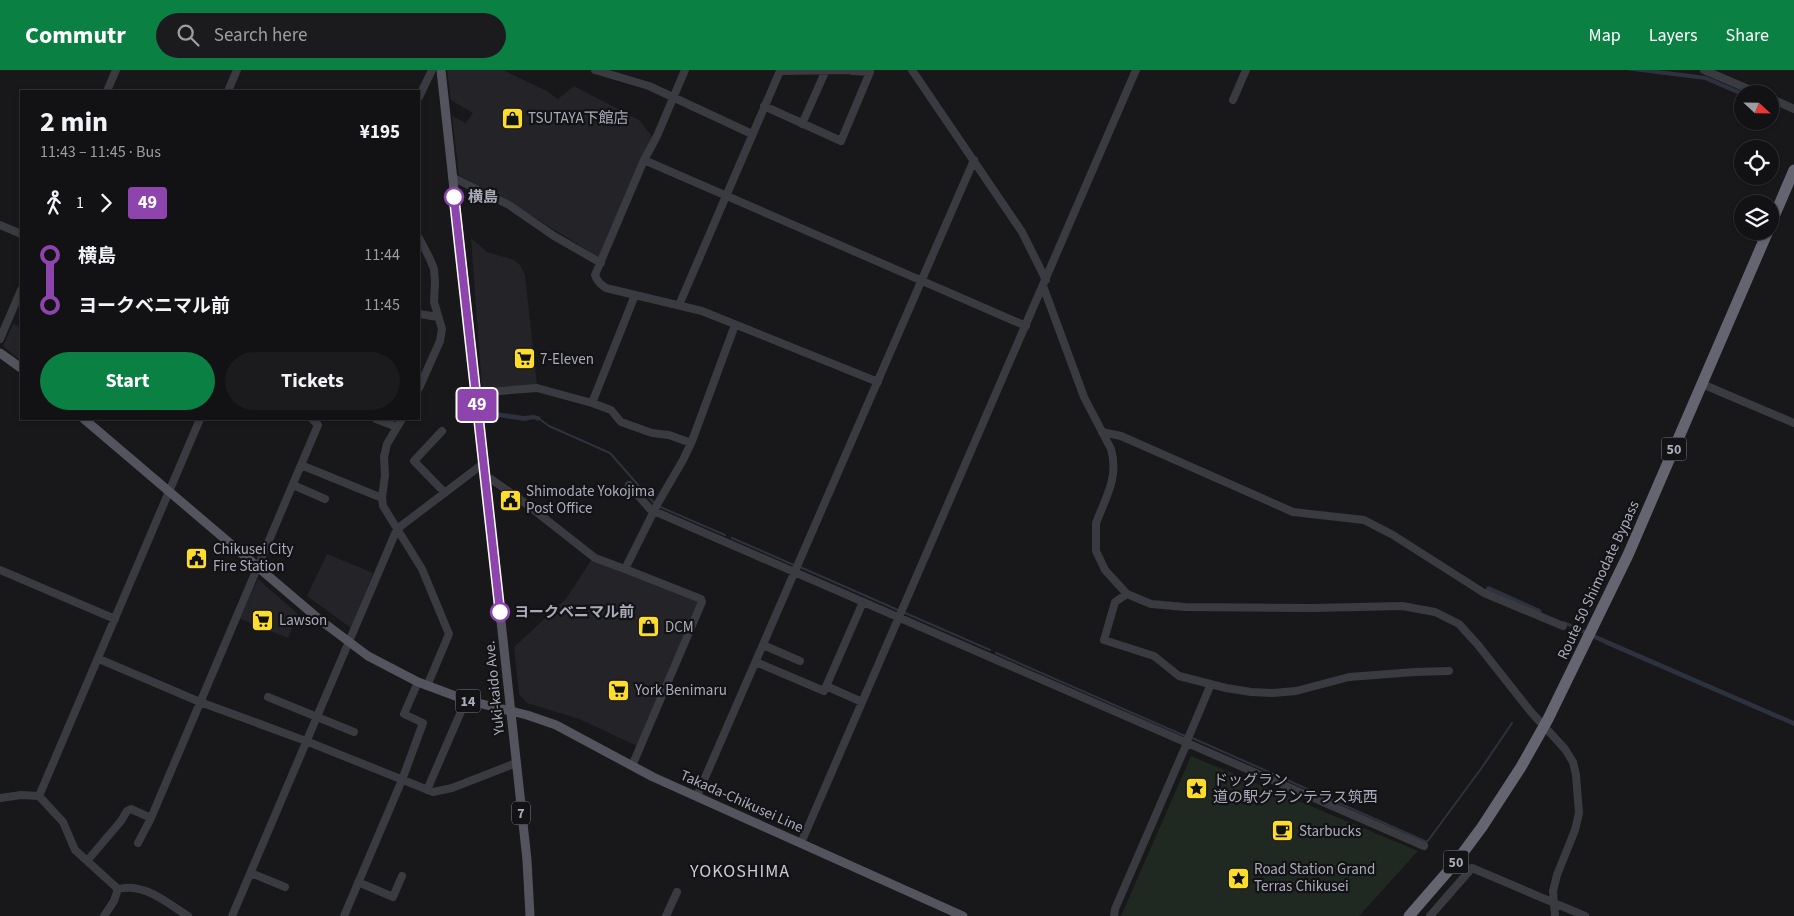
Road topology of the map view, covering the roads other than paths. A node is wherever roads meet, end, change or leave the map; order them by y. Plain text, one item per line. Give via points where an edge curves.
1 (116, 70) edge
2 (237, 70) edge
3 (432, 70) edge
4 (441, 70) edge
5 (595, 70) edge
6 (685, 70) edge
7 (826, 70) edge
8 (912, 70) edge
9 (1136, 70) edge
10 (1246, 70) edge
11 (1704, 70) edge
12 (852, 71) edge
13 (1739, 85) edge
14 (107, 90) edge
15 (228, 90) edge
16 (420, 95) edge
17 (673, 99) junction
18 (1233, 100) dead end
19 (1779, 102) edge
20 (764, 106) junction
21 (1794, 109) edge
22 (802, 124) junction
23 (752, 134) junction
24 (644, 160) junction
25 (974, 160) junction
26 (1794, 170) edge
27 (452, 177) junction
28 (726, 195) junction
29 (1779, 205) edge
30 (0, 225) edge
31 (20, 234) edge
32 (420, 240) edge
33 (1764, 240) edge
34 (600, 263) junction
35 (922, 280) junction
36 (1044, 283) junction
37 (20, 292) edge
38 (635, 295) junction
39 (679, 305) junction
40 (420, 314) edge
41 (438, 317) junction
42 (735, 325) junction
43 (1026, 326) junction
44 (0, 339) edge
45 (0, 353) edge
46 (20, 367) edge
47 (878, 382) junction
48 (420, 383) edge
49 (1702, 384) junction
50 (475, 393) junction
51 (592, 403) junction
52 (85, 420) edge
53 (200, 420) edge
54 (313, 420) edge
55 (378, 420) edge
56 (401, 420) edge
57 (1794, 423) edge
58 (397, 428) junction
59 (442, 431) dead end
60 (1102, 432) junction
61 (691, 443) junction
62 (484, 463) junction
63 (301, 465) junction
64 (486, 479) junction
65 (293, 485) junction
66 (629, 485) dead end
67 (170, 491) junction
68 (445, 493) junction
69 (382, 498) junction
70 (325, 499) dead end
71 (656, 507) junction
72 (397, 528) junction
73 (258, 566) junction
74 (625, 569) junction
75 (0, 570) edge
76 (794, 572) junction
77 (1127, 594) junction
78 (863, 602) junction
79 (900, 614) junction
80 (115, 619) junction
81 (1563, 626) dead end
82 (348, 642) junction
83 (763, 645) junction
84 (99, 659) junction
85 (800, 661) dead end
86 (756, 662) junction
87 (1449, 671) dead end
88 (418, 682) junction
89 (1211, 684) junction
90 (427, 686) junction
91 (826, 686) junction
92 (268, 697) dead end
93 (466, 700) junction
94 (200, 702) junction
95 (862, 702) junction
96 (510, 711) junction
97 (316, 717) junction
98 (1544, 727) junction
99 (354, 732) dead end
100 (1187, 740) junction
101 (306, 741) junction
102 (516, 763) junction
103 (632, 766) junction
104 (402, 780) junction
105 (428, 790) junction
106 (39, 796) junction
107 (697, 796) junction
108 (0, 798) edge
109 (151, 818) junction
110 (138, 843) dead end
111 (801, 843) junction
112 (1424, 846) dead end
113 (87, 861) junction
114 (251, 873) junction
115 (402, 876) dead end
116 (358, 882) junction
117 (285, 887) dead end
118 (118, 889) junction
119 (677, 892) dead end
120 (1554, 902) junction
121 (104, 916) edge
122 (188, 916) edge
123 (232, 916) edge
124 (344, 916) edge
125 (530, 916) edge
126 (666, 916) edge
127 (963, 916) edge
128 (1114, 916) edge
129 (1409, 916) edge
130 (1430, 916) edge
131 (1555, 916) edge
132 (1585, 916) edge

1 - 14 street
2 - 15 street
3 - 16 street
4 - 27 main road, Yuki-kaido Ave. / 7
5 - 17 street via 649,86
6 - 17 street
7 - 12 street
7 - 20 street via 780,71
7 - 22 street
8 - 25 street
9 - 36 street
10 - 18 street
11 - 13 street
12 - 22 street via 870,72 841,141
17 - 23 street
17 - 24 street
19 - 21 street
20 - 22 street
20 - 23 street
23 - 28 street
24 - 28 street
24 - 34 street
25 - 35 street
25 - 36 street via 1022,232
26 - 29 highway
27 - 34 street via 510,205
27 - 50 main road, Yuki-kaido Ave. / 7
28 - 35 street
28 - 39 street
30 - 31 street
32 - 41 street via 434,269 434,302
33 - 49 highway, Route 50 Shimodate Bypass / 50
34 - 38 street via 595,275 601,285
35 - 43 street
35 - 47 street
36 - 43 street
36 - 60 street via 1077,382
37 - 44 street
38 - 39 street
38 - 51 street
39 - 42 street
40 - 41 street
41 - 48 street via 442,329 440,341
42 - 47 street
42 - 61 street
43 - 79 street
45 - 46 main road
47 - 76 street
49 - 57 street
49 - 98 highway, Route 50 Shimodate Bypass / 50 via 1628,555
50 - 51 street via 537,388
50 - 62 main road, Yuki-kaido Ave. / 7
51 - 61 street via 611,410 620,422
52 - 67 main road, 14
53 - 67 street
54 - 63 street via 318,425
55 - 58 street
56 - 58 street
58 - 69 street via 387,444 384,457
59 - 68 street via 414,461
60 - 77 street via 1113,457 1114,476 1096,523 1096,551 1105,570
60 - 81 street via 1121,436 1293,512 1364,520 1484,593
61 - 71 street
62 - 64 main road, Yuki-kaido Ave. / 7
62 - 68 street
63 - 65 street
63 - 69 street
64 - 74 street via 526,503 595,558
64 - 96 main road, Yuki-kaido Ave. / 7
65 - 70 street
65 - 73 street
66 - 71 street via 650,510
67 - 73 main road, 14
67 - 80 street
68 - 72 street
69 - 72 street via 383,506
71 - 74 street
71 - 76 street
72 - 82 street
72 - 90 street via 422,569 449,634
73 - 82 main road, 14
73 - 94 street
74 - 103 street via 702,602
75 - 80 street
76 - 78 street
76 - 83 street
77 - 89 street via 1115,602 1104,640 1154,656 1179,676
77 - 98 street via 1151,604 1186,607 1402,606 1436,612 1452,619 1467,632
78 - 79 street
78 - 91 street
79 - 95 street
79 - 100 street
80 - 84 street
82 - 88 main road, 14
82 - 97 street
83 - 85 street
83 - 86 street
84 - 94 street
84 - 106 street
86 - 91 street via 822,691
86 - 107 street
87 - 89 street via 1350,677 1303,690 1273,693
88 - 90 main road, 14
88 - 104 street via 404,714 423,723
89 - 100 street
90 - 93 main road, 14
91 - 95 street
92 - 97 street
93 - 96 main road, 14
93 - 105 street
94 - 101 street
94 - 109 street
95 - 111 street
96 - 102 main road, Yuki-kaido Ave. / 7
96 - 103 main road, Takada-Chikusei Line via 556,725
97 - 99 street
97 - 101 street
98 - 120 street via 1573,762 1578,797 1577,821 1557,875
98 - 129 highway, Route 50 Shimodate Bypass / 50 via 1482,827
100 - 112 street
100 - 128 street
101 - 104 street
101 - 114 street
102 - 105 street via 452,788
102 - 125 main road, Yuki-kaido Ave. / 7
103 - 107 main road, Takada-Chikusei Line
104 - 105 street
104 - 116 street
106 - 108 street
106 - 113 street via 63,822 75,850
107 - 111 main road, Takada-Chikusei Line
109 - 110 street
109 - 113 street via 127,810
111 - 127 main road, Takada-Chikusei Line
113 - 118 street
114 - 117 street
114 - 123 street
115 - 116 street via 393,897
116 - 124 street
118 - 121 street
118 - 122 street via 134,886 142,889
119 - 126 street
120 - 130 street via 1472,868
120 - 131 street
120 - 132 street

